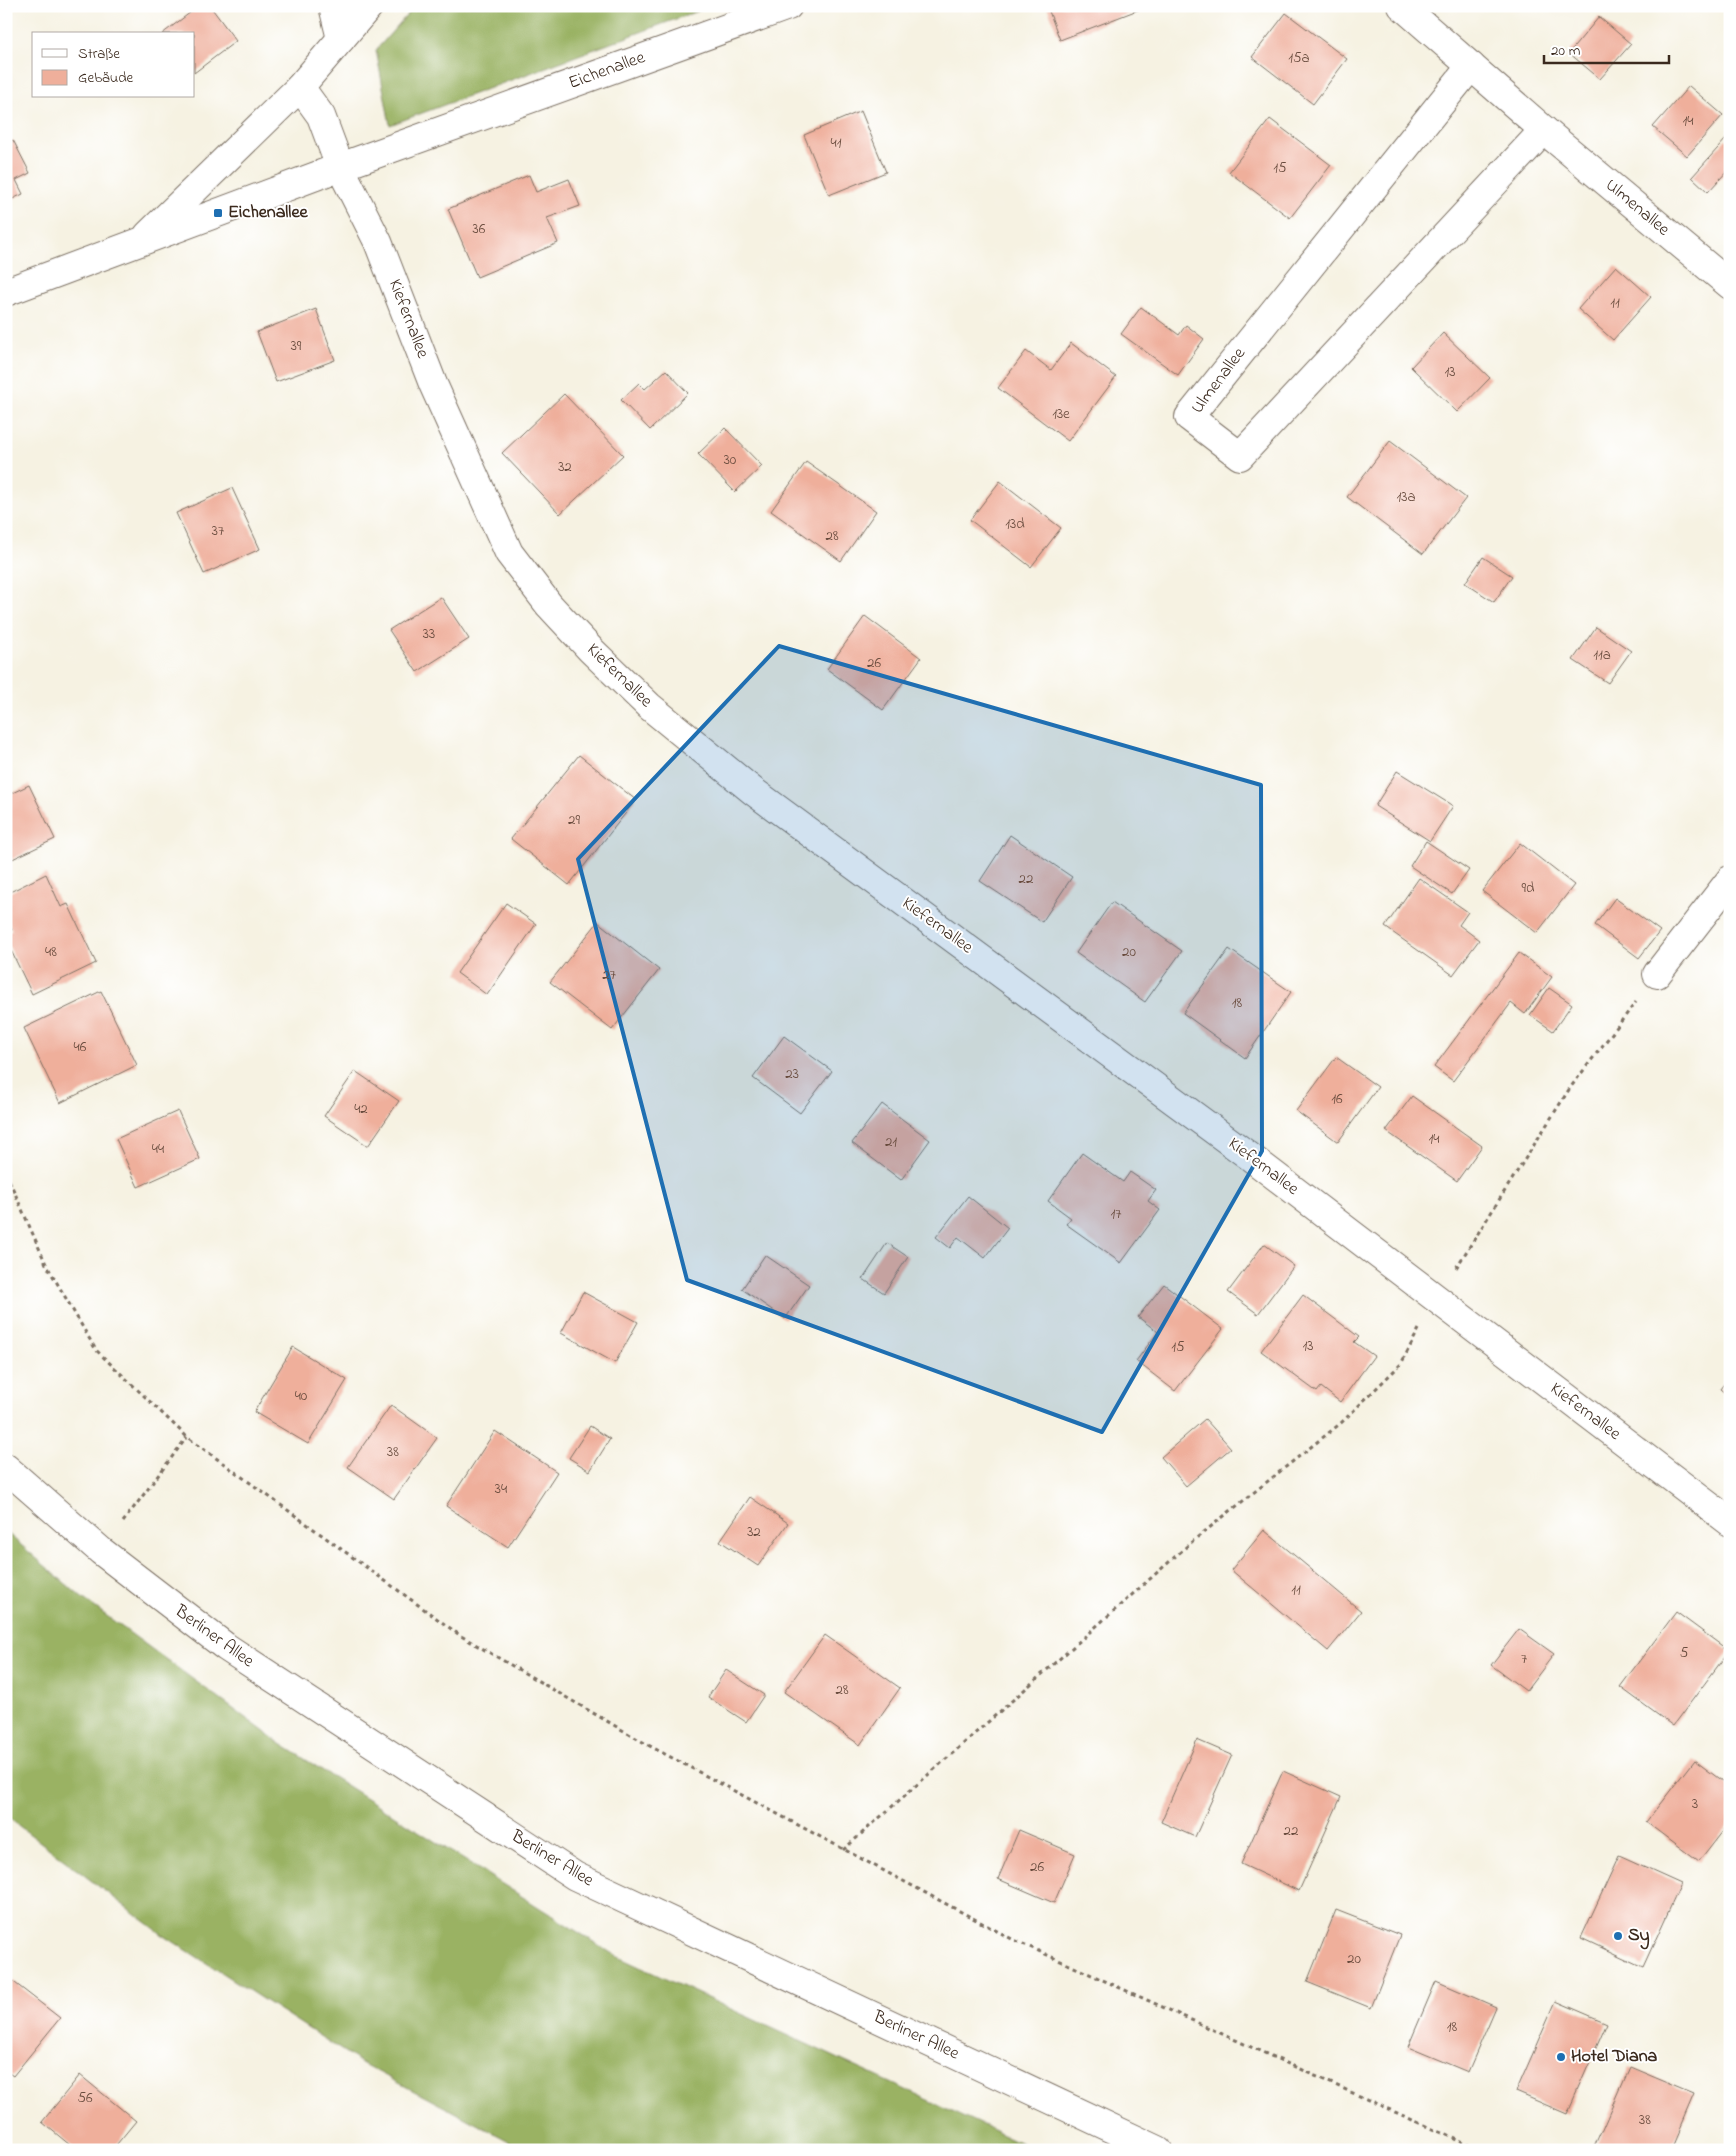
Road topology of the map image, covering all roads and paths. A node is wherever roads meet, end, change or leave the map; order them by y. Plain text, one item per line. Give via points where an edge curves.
1 (333, 6) edge
2 (369, 6) edge
3 (788, 6) edge
4 (1402, 6) edge
5 (341, 39) junction
6 (1471, 66) junction
7 (300, 87) junction
8 (1544, 130) junction
9 (340, 167) junction
10 (140, 243) junction
11 (1730, 285) edge
12 (6, 292) edge
13 (1730, 880) edge
14 (1657, 974) joint
15 (6, 1173) edge
16 (1437, 1298) junction
17 (186, 1437) junction
18 (7, 1471) edge
19 (1730, 1522) edge
20 (102, 1551) junction
21 (843, 1850) junction
22 (1158, 2150) edge
23 (1479, 2150) edge

1 - 5 street
2 - 5 street, Eichenallee
3 - 9 street, Eichenallee
4 - 6 street, Ulmenallee
5 - 7 street, Eichenallee
6 - 8 street, Ulmenallee
6 - 8 street, Ulmenallee via 1189,417 1240,456
7 - 9 street via 321,116
7 - 10 street, Eichenallee
8 - 11 street, Ulmenallee
9 - 10 street, Eichenallee
9 - 16 street, Kiefernallee via 378,242 433,384 509,553 591,650 649,706 753,791
10 - 12 street, Eichenallee
13 - 14 street
14 - 16 path via 1570,1088
15 - 17 path via 46,1264 96,1350
16 - 19 street, Kiefernallee
16 - 21 path via 1401,1364 1341,1424 1194,1540
17 - 20 path
17 - 21 path via 475,1645 612,1725
18 - 20 street, Berliner Allee
20 - 22 street, Berliner Allee via 226,1648 575,1876
21 - 23 path via 1012,1939

